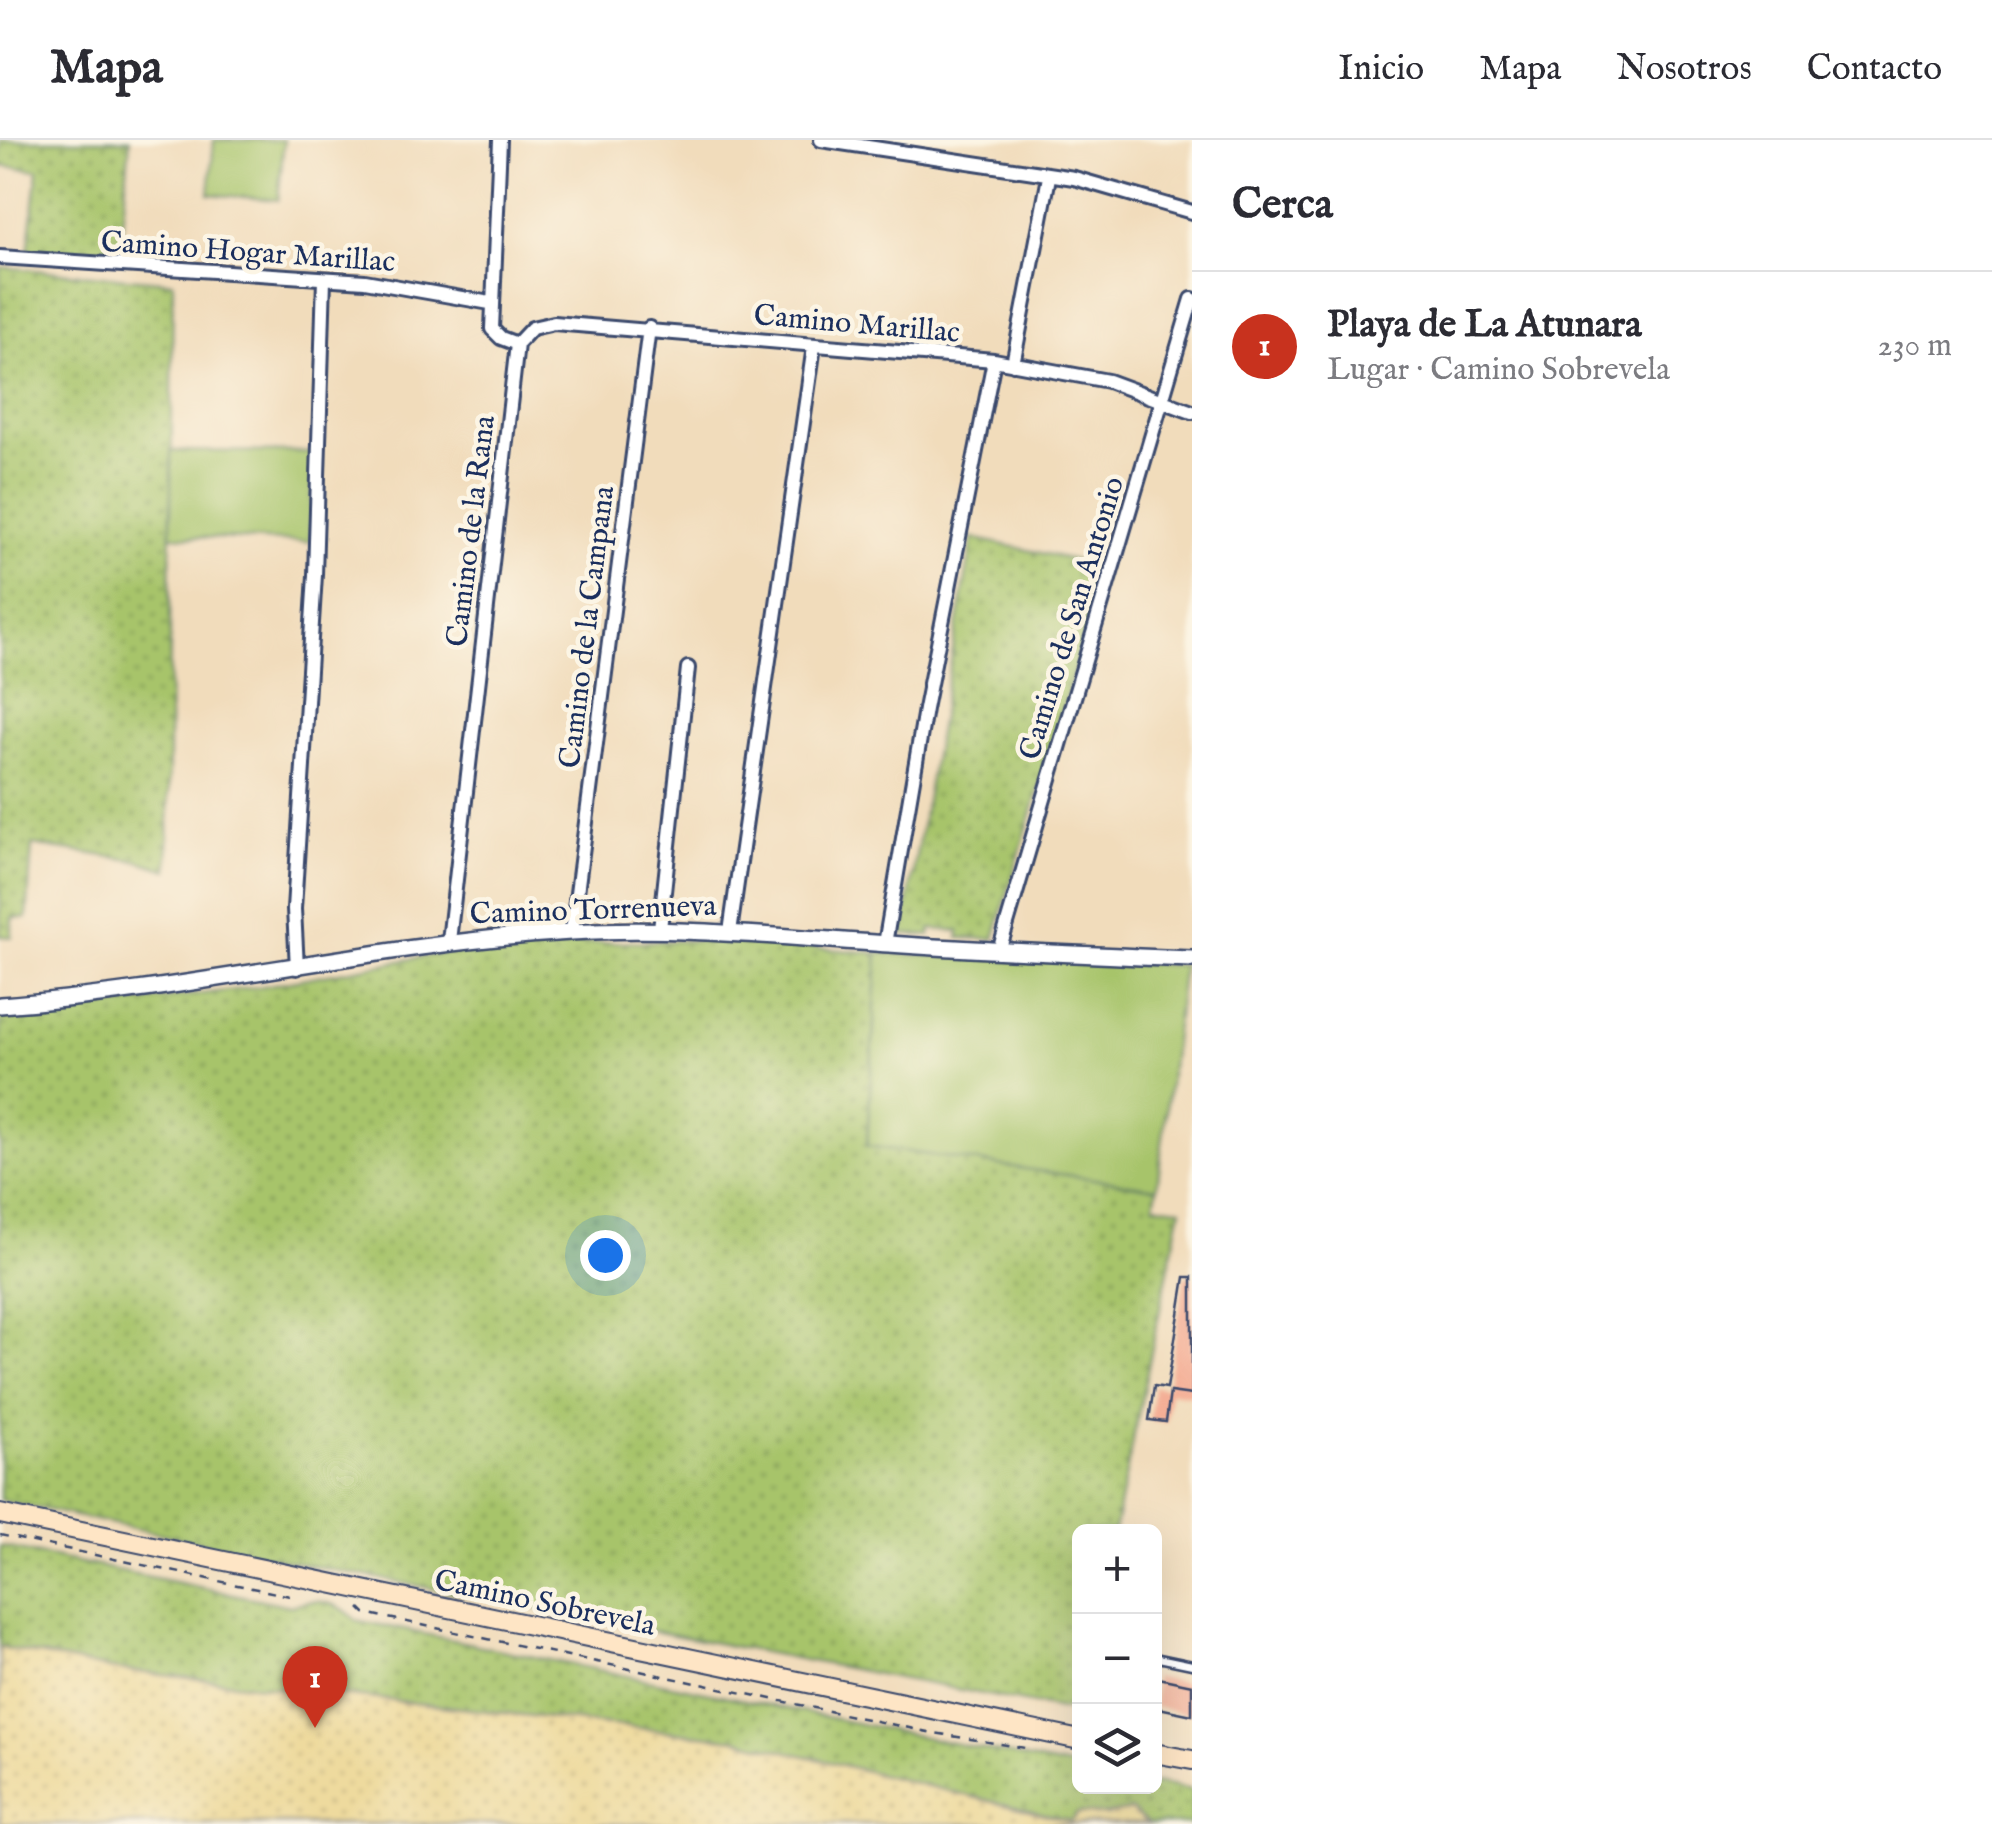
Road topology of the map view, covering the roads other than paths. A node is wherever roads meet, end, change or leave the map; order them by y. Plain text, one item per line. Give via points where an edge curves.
1 (500, 140) edge
2 (821, 140) edge
3 (1049, 177) junction
4 (1192, 212) edge
5 (0, 256) edge
6 (324, 279) junction
7 (1192, 299) edge
8 (490, 303) junction
9 (648, 328) junction
10 (517, 344) junction
11 (814, 346) junction
12 (994, 360) junction
13 (1012, 364) junction
14 (1163, 401) junction
15 (1192, 412) edge
16 (688, 668) dead end
17 (660, 929) junction
18 (572, 932) junction
19 (730, 932) junction
20 (449, 941) junction
21 (886, 944) junction
22 (999, 951) junction
23 (1192, 959) edge
24 (297, 968) junction
25 (0, 1005) edge
26 (0, 1514) edge
27 (1162, 1659) edge
28 (1192, 1665) edge
29 (1072, 1738) edge
30 (1162, 1755) edge
31 (1192, 1760) edge

1 - 8 street
2 - 3 street
3 - 4 street
3 - 13 street
5 - 6 street, Camino Hogar Marillac
6 - 8 street, Camino Hogar Marillac
6 - 24 street via 315,575 294,910
7 - 14 street, Camino de San Antonio
8 - 10 street via 492,328
9 - 10 street, Camino Marillac via 554,323 532,328
9 - 11 street, Camino Marillac
9 - 18 street, Camino de la Campana
10 - 20 street, Camino de la Rana
11 - 12 street, Camino Marillac
11 - 19 street
12 - 13 street, Camino Marillac
12 - 21 street
13 - 14 street, Camino Marillac via 1108,381
14 - 15 street, Camino Marillac
14 - 22 street, Camino de San Antonio
16 - 17 street
17 - 18 street, Camino Torrenueva
17 - 19 street, Camino Torrenueva
18 - 20 street, Camino Torrenueva
19 - 21 street, Camino Torrenueva
20 - 24 street, Camino Torrenueva
21 - 22 street, Camino Torrenueva
22 - 23 street, Camino Torrenueva
24 - 25 street, Camino Torrenueva
26 - 29 main road, Camino Sobrevela
27 - 28 lane
30 - 31 main road

